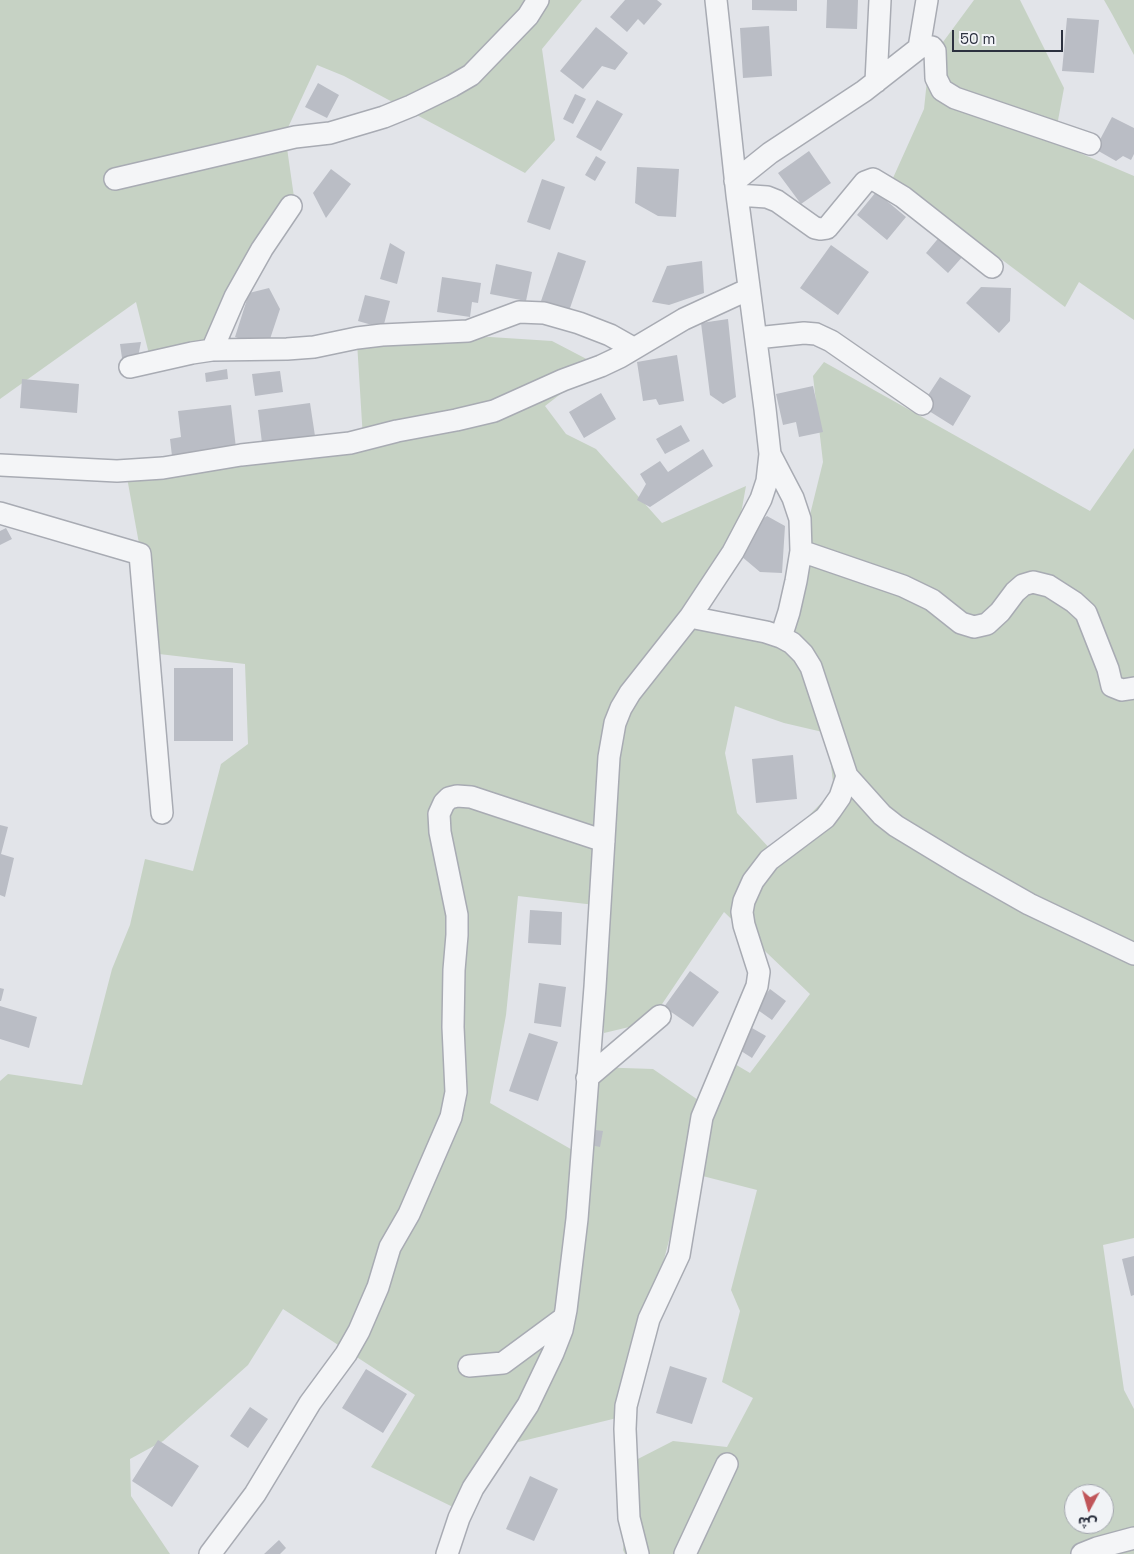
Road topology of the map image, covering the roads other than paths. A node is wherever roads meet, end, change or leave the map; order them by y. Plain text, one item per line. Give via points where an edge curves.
1 (538, 0) edge
2 (716, 0) edge
3 (880, 0) edge
4 (927, 0) edge
5 (919, 48) junction
6 (876, 82) junction
7 (1090, 144) dead end
8 (115, 179) dead end
9 (736, 188) junction
10 (291, 206) dead end
11 (992, 267) dead end
12 (750, 289) junction
13 (756, 338) junction
14 (633, 348) junction
15 (212, 350) junction
16 (130, 367) dead end
17 (922, 404) dead end
18 (770, 454) junction
19 (0, 465) edge
20 (0, 513) edge
21 (801, 551) junction
22 (690, 617) junction
23 (781, 637) junction
24 (1134, 688) edge
25 (847, 776) junction
26 (162, 813) dead end
27 (604, 841) junction
28 (1134, 954) edge
29 (660, 1016) dead end
30 (587, 1078) junction
31 (564, 1318) junction
32 (469, 1366) dead end
33 (727, 1464) dead end
34 (1134, 1538) edge
35 (210, 1554) edge
36 (447, 1554) edge
37 (638, 1554) edge
38 (685, 1554) edge
39 (1082, 1554) edge

1 - 8 street via 528,16 471,75 411,106 330,133 295,137
2 - 9 street
3 - 6 street
4 - 5 street
5 - 6 street
5 - 7 street via 932,47 936,51 936,78 942,90 955,98
6 - 9 street via 770,154
9 - 11 street via 777,200 820,229 827,228 865,182 873,179 903,198
9 - 12 street
10 - 15 street via 262,248
12 - 13 street
12 - 14 street via 684,319
13 - 17 street via 816,334
13 - 18 street
14 - 15 street via 579,323 544,313 519,312 468,331 382,335 314,347
14 - 19 street via 601,366 494,411 350,443 117,471
15 - 16 street
18 - 21 street via 800,519
18 - 22 street via 761,499 733,552
20 - 26 street via 140,554
21 - 23 street
21 - 24 street via 903,586 932,600 961,623 974,627 987,624 1023,585 1033,582 1049,586 1086,613 1112,686 1122,690
22 - 23 street
22 - 27 street via 630,693 615,722 609,757
23 - 25 street via 792,643 811,667
25 - 28 street via 896,826 1029,904
25 - 37 street via 840,797 825,818 769,860 753,880 744,901 744,925 759,972 757,986 702,1118 679,1256 649,1319 626,1406 628,1518
27 - 30 street
27 - 35 street via 471,797 457,796 444,803 439,814 440,832 457,915 453,1027 456,1092 451,1116 409,1214 390,1248 378,1287 346,1354 310,1403 255,1494
29 - 30 street
30 - 31 street via 572,1274
31 - 32 street via 503,1363
31 - 36 street via 553,1353 532,1396 473,1488
33 - 38 street
34 - 39 street

